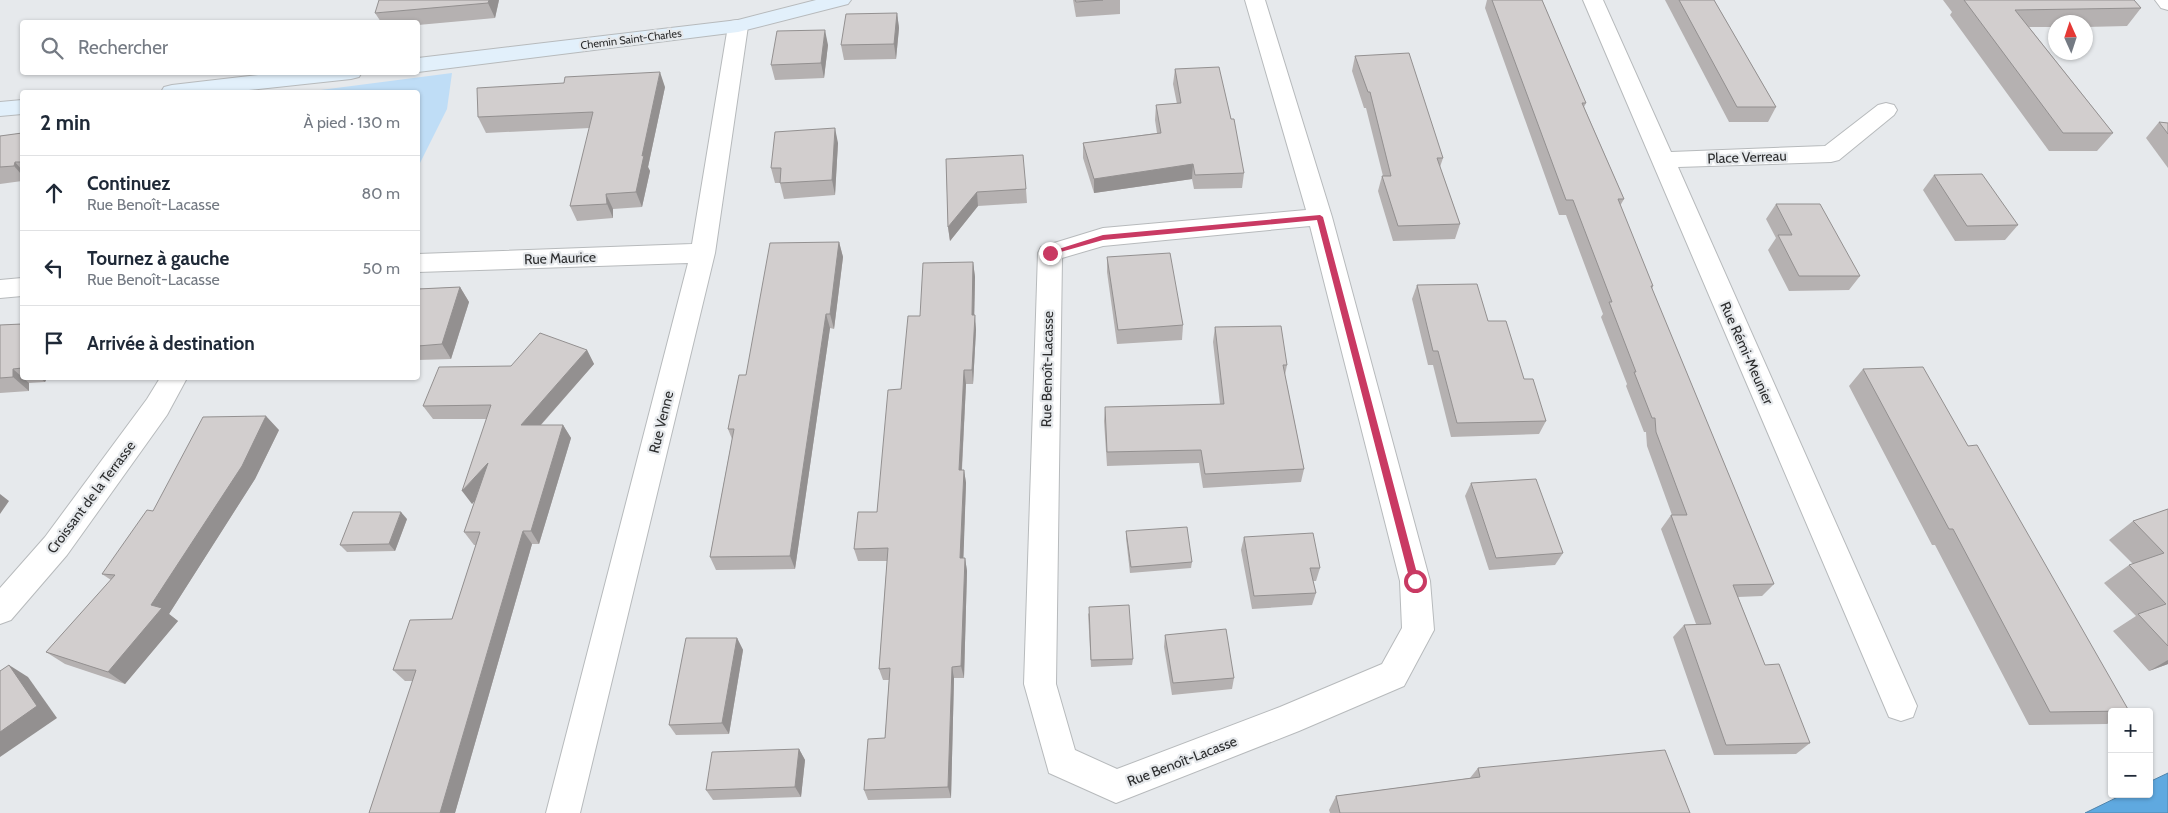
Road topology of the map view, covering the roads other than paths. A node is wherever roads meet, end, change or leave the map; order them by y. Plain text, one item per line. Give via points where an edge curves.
1 (841, 0) edge
2 (1255, 0) edge
3 (1593, 0) edge
4 (2165, 0) edge
5 (2168, 4) edge
6 (738, 26) junction
7 (420, 65) edge
8 (323, 75) edge
9 (190, 90) edge
10 (20, 107) edge
11 (0, 109) edge
12 (1886, 110) dead end
13 (1663, 160) junction
14 (1320, 217) junction
15 (703, 253) junction
16 (420, 263) edge
17 (20, 287) edge
18 (0, 289) edge
19 (172, 380) edge
20 (0, 610) edge
21 (1901, 706) dead end
22 (563, 813) edge

1 - 6 main road, Chemin Saint-Charles
2 - 14 street, Rue Benoît-Lacasse
3 - 13 street, Rue Rémi-Meunier
4 - 5 street
6 - 7 main road, Chemin Saint-Charles
6 - 15 street, Rue Venne
8 - 9 main road
10 - 11 main road
12 - 13 street, Place Verreau via 1831,154
13 - 21 street, Rue Rémi-Meunier
14 - 14 street, Rue Benoît-Lacasse via 1415,581 1418,630 1393,675 1116,786 1061,760 1040,684 1050,253 1103,237
15 - 16 street, Rue Maurice
15 - 22 street, Rue Venne
17 - 18 street
19 - 20 street, Croissant de la Terrasse via 157,407 56,546

